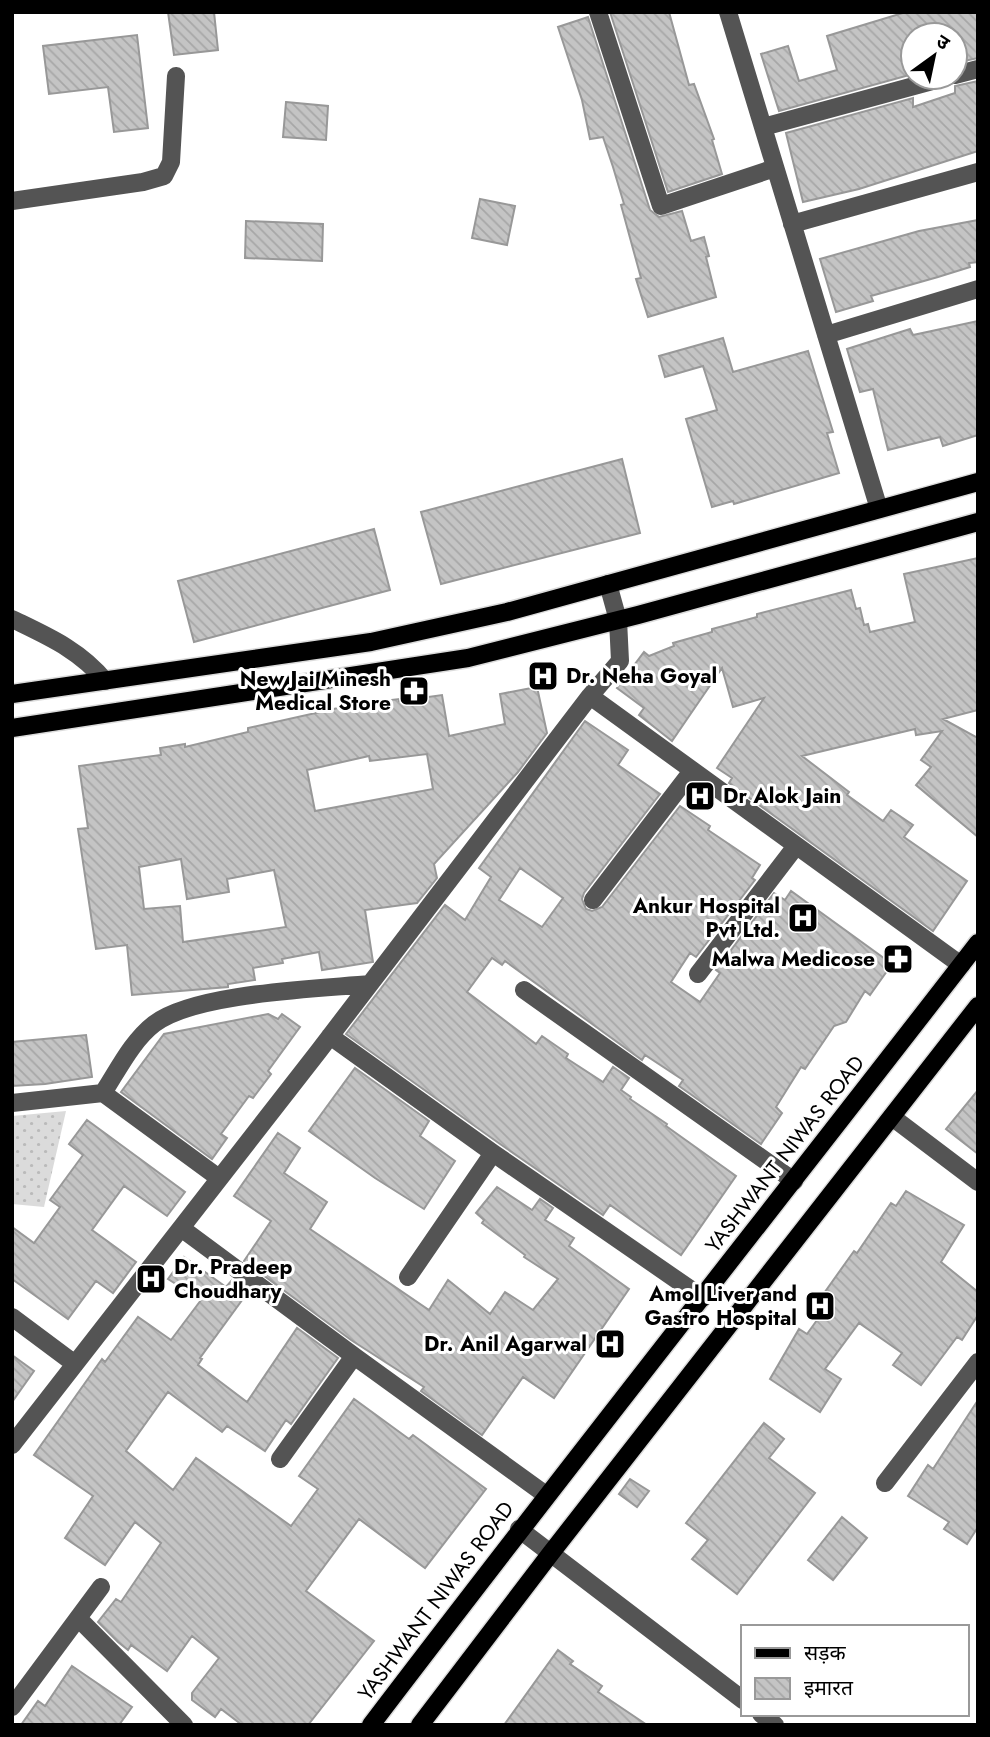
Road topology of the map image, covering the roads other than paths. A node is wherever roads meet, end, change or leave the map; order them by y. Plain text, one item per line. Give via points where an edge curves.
1 (598, 12) edge
2 (728, 12) edge
3 (176, 76) dead end
4 (899, 90) edge
5 (762, 127) junction
6 (775, 168) junction
7 (978, 172) edge
8 (12, 201) edge
9 (792, 225) junction
10 (978, 289) edge
11 (826, 335) junction
12 (978, 482) edge
13 (879, 509) junction
14 (978, 522) edge
15 (608, 584) junction
16 (12, 618) edge
17 (618, 620) junction
18 (137, 677) junction
19 (105, 681) junction
20 (12, 694) edge
21 (590, 695) junction
22 (143, 709) junction
23 (12, 728) edge
24 (692, 771) junction
25 (796, 846) junction
26 (593, 900) dead end
27 (978, 943) edge
28 (961, 965) junction
29 (698, 974) dead end
30 (370, 984) junction
31 (524, 990) dead end
32 (978, 1006) edge
33 (330, 1037) junction
34 (103, 1093) junction
35 (12, 1103) edge
36 (892, 1117) junction
37 (493, 1153) junction
38 (219, 1178) junction
39 (794, 1181) junction
40 (978, 1182) edge
41 (181, 1228) junction
42 (408, 1277) dead end
43 (703, 1298) junction
44 (12, 1317) edge
45 (354, 1356) junction
46 (978, 1362) edge
47 (75, 1364) junction
48 (12, 1445) edge
49 (280, 1459) dead end
50 (885, 1483) dead end
51 (546, 1495) junction
52 (519, 1529) junction
53 (551, 1553) junction
54 (101, 1587) dead end
55 (78, 1618) junction
56 (741, 1698) edge
57 (12, 1707) edge
58 (184, 1725) edge
59 (371, 1725) edge
60 (420, 1725) edge

1 - 6 street via 661,206
2 - 5 street
3 - 8 street via 170,162 164,176
4 - 5 street
5 - 6 street
6 - 9 street
7 - 9 street
9 - 11 street
10 - 11 street
11 - 13 street
12 - 13 main road
13 - 15 main road
14 - 17 main road
15 - 17 street
15 - 18 main road via 372,642
16 - 19 street via 76,652
17 - 21 street via 620,661
17 - 22 main road via 468,658
18 - 19 main road
18 - 22 main road
19 - 20 main road
21 - 24 street
21 - 30 street
22 - 23 main road
24 - 25 street
24 - 26 street
25 - 28 street
25 - 29 street
27 - 28 main road, YASHWANT NIWAS ROAD
28 - 39 main road, YASHWANT NIWAS ROAD
30 - 33 street
30 - 34 street via 228,999 178,1010 154,1024 135,1043
31 - 39 street
32 - 36 main road
33 - 37 street
33 - 38 street
34 - 35 street
34 - 38 street
36 - 40 street
36 - 53 main road
37 - 42 street
37 - 43 street
38 - 41 street
39 - 43 main road, YASHWANT NIWAS ROAD
41 - 45 street
41 - 47 street
43 - 51 main road, YASHWANT NIWAS ROAD
44 - 47 street
45 - 49 street
45 - 51 street
46 - 50 street
47 - 48 street
51 - 52 main road, YASHWANT NIWAS ROAD
52 - 53 street
52 - 59 main road, YASHWANT NIWAS ROAD
53 - 56 street
53 - 60 main road
54 - 55 street
55 - 57 street
55 - 58 street

